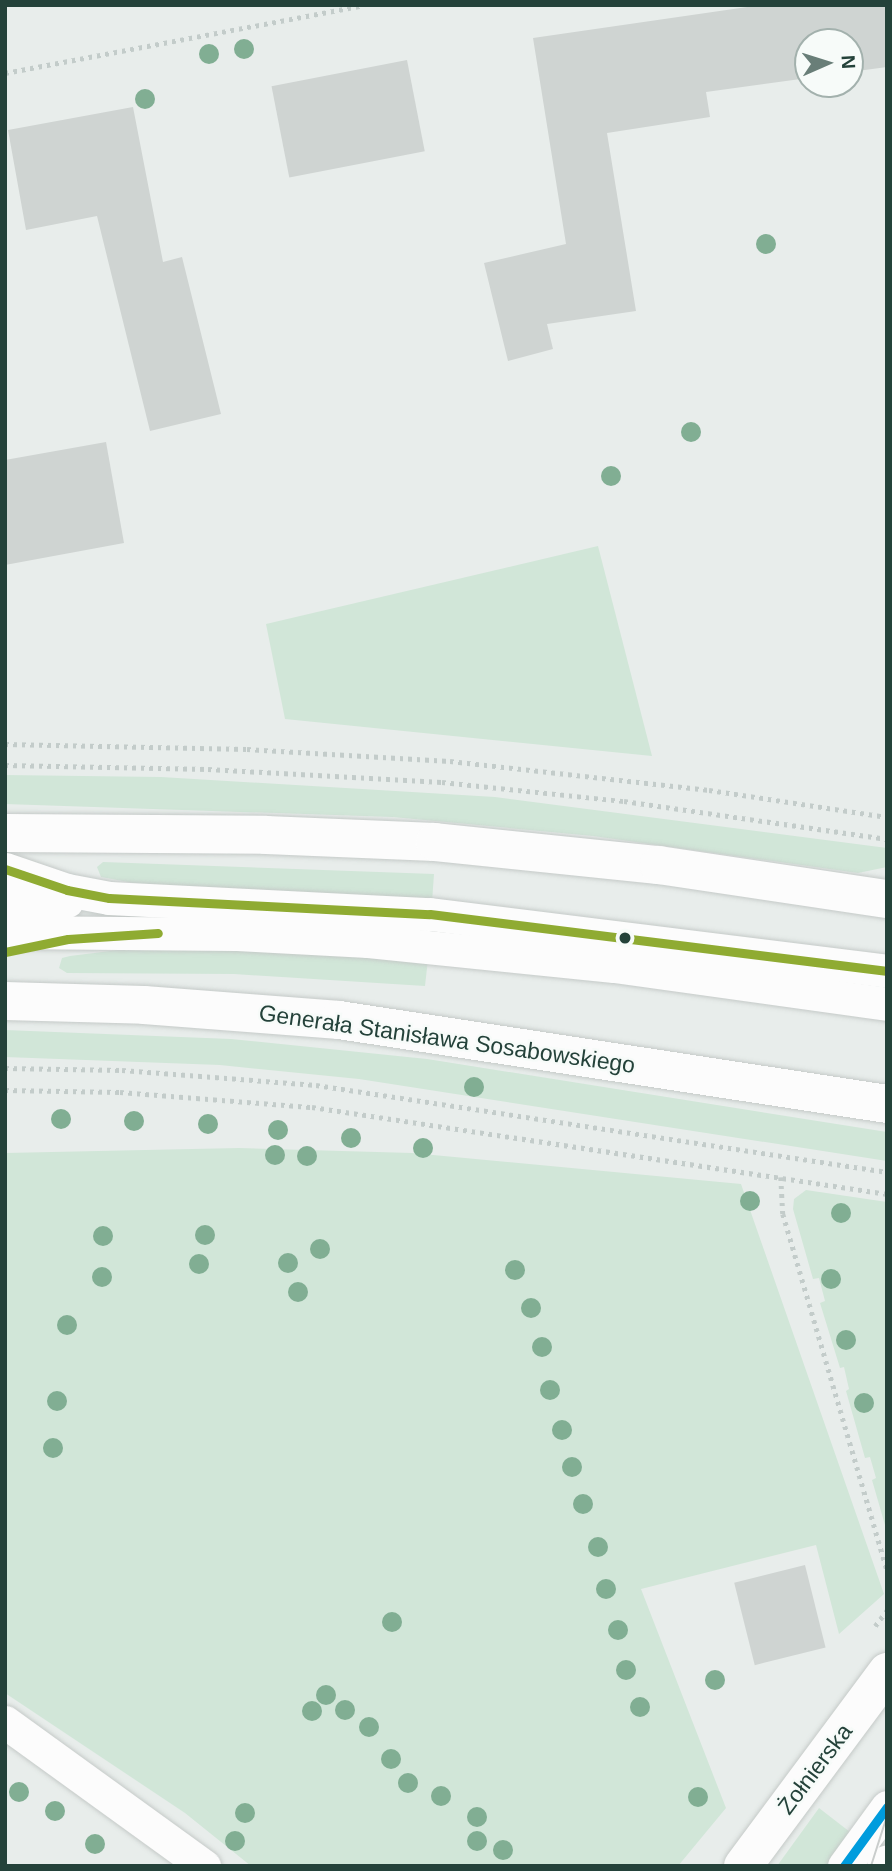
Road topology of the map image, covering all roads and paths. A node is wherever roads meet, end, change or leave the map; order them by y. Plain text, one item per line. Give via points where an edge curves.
1 (365, 5) edge
2 (5, 73) edge
3 (5, 744) edge
4 (5, 765) edge
5 (887, 817) edge
6 (5, 833) edge
7 (887, 839) edge
8 (5, 869) edge
9 (887, 899) edge
10 (5, 901) edge
11 (168, 901) junction
12 (5, 932) edge
13 (149, 933) junction
14 (5, 952) edge
15 (887, 971) edge
16 (5, 1001) edge
17 (887, 1004) edge
18 (5, 1068) edge
19 (5, 1090) edge
20 (887, 1104) edge
21 (887, 1172) edge
22 (782, 1177) junction
23 (887, 1194) edge
24 (887, 1569) edge
25 (887, 1672) edge
26 (5, 1722) edge
27 (887, 1807) edge
28 (887, 1861) edge
29 (204, 1866) edge
30 (743, 1866) edge
31 (844, 1866) edge
32 (883, 1866) edge

1 - 2 path
3 - 5 path via 235,748 450,761 709,790
4 - 7 path via 208,769 442,782 638,802
6 - 9 main road via 435,842 659,864
8 - 11 lane via 90,895
10 - 11 lane
11 - 15 lane via 430,914
12 - 13 lane
13 - 14 lane via 68,939
13 - 17 lane via 325,938 468,950
16 - 20 main road, Generała Stanisława Sosabowskiego via 144,1005 351,1021
18 - 21 path via 148,1072 316,1085
19 - 22 path via 173,1095 312,1107
22 - 23 path
22 - 24 path via 783,1214
25 - 30 main road, Żołnierska
26 - 29 lane
27 - 31 lane
28 - 32 lane

